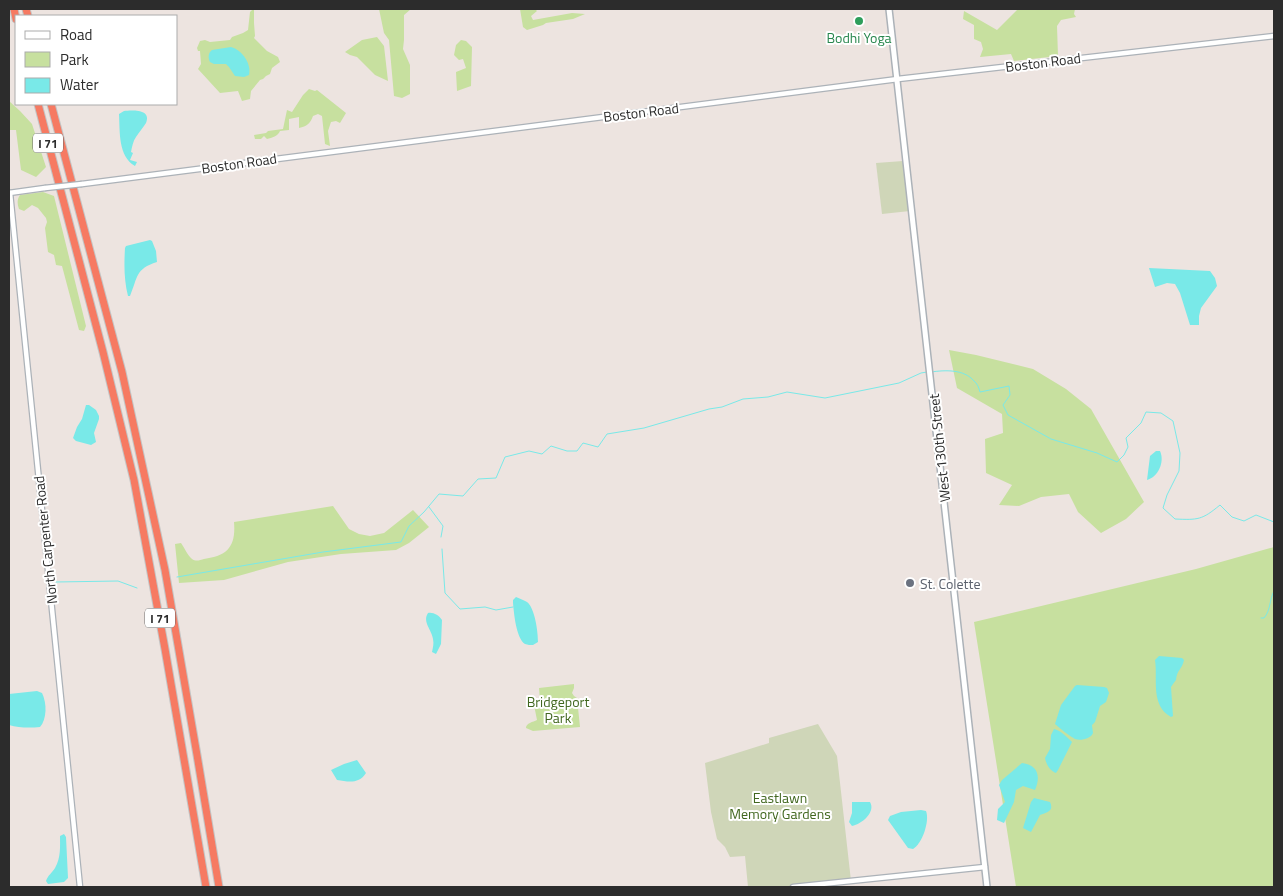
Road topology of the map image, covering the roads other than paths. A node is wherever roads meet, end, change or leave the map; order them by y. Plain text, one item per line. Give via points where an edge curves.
1 (889, 9) edge
2 (1274, 36) edge
3 (898, 79) junction
4 (38, 105) edge
5 (51, 105) edge
6 (10, 193) edge
7 (985, 867) junction
8 (80, 887) edge
9 (206, 887) edge
10 (219, 887) edge
11 (793, 887) edge
12 (987, 887) edge

1 - 3 main road, West 130th Street
2 - 3 street, Boston Road
3 - 6 street, Boston Road, bridge
3 - 7 main road, West 130th Street
4 - 9 highway, I 71 via 134,480
5 - 10 highway, I 71 via 122,372 161,552
6 - 8 street, North Carpenter Road
7 - 11 street
7 - 12 main road, West 130th Street

